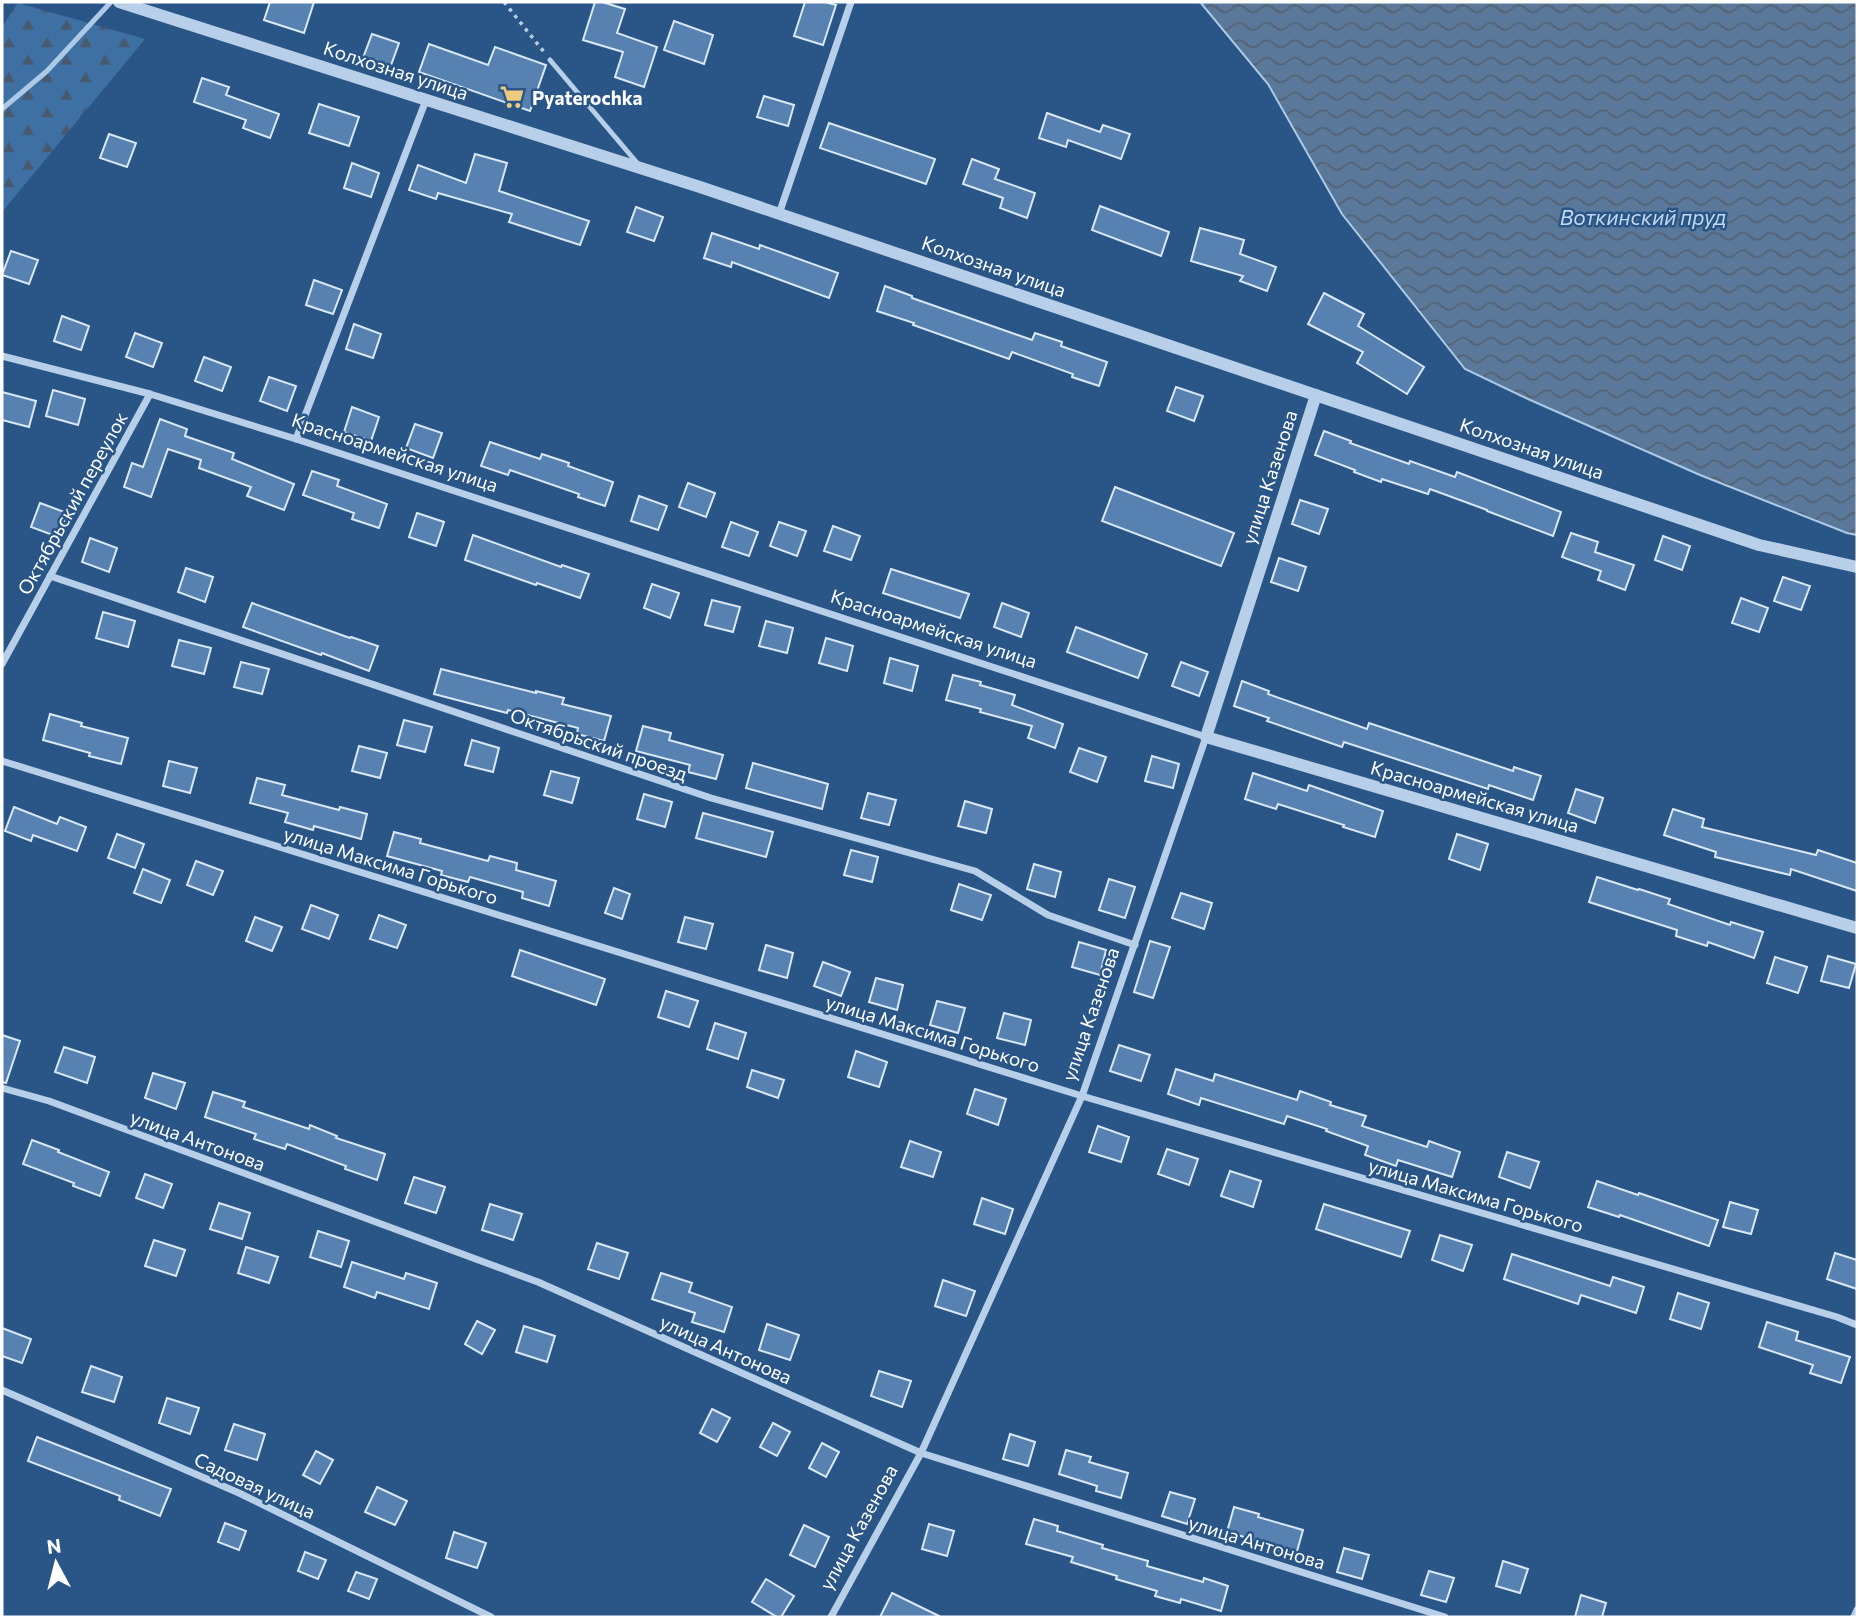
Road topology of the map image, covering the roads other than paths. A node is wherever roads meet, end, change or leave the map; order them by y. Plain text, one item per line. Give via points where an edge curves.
1 (119, 2) edge
2 (851, 2) edge
3 (550, 60) road end
4 (426, 100) junction
5 (642, 169) junction
6 (779, 214) junction
7 (2, 356) edge
8 (149, 394) junction
9 (1316, 395) junction
10 (296, 439) junction
11 (1857, 567) edge
12 (50, 576) junction
13 (2, 664) edge
14 (1206, 737) junction
15 (2, 761) edge
16 (1857, 928) edge
17 (1135, 945) junction
18 (2, 1088) edge
19 (1082, 1096) junction
20 (1857, 1325) edge
21 (2, 1390) edge
22 (921, 1453) junction
23 (1857, 1611) edge
24 (491, 1617) edge
25 (831, 1617) edge
26 (1445, 1617) edge
27 (1854, 1617) edge

1 - 4 street, Колхозная улица
2 - 6 street
3 - 5 lane
4 - 5 street, Колхозная улица
4 - 10 street
5 - 6 street, Колхозная улица
6 - 9 street, Колхозная улица
7 - 8 street, Красноармейская улица
8 - 10 street, Красноармейская улица
8 - 12 street, Октябрьский переулок
9 - 11 street, Колхозная улица via 1759,545
9 - 14 street, улица Казенова
10 - 14 street, Красноармейская улица
12 - 13 street, Октябрьский переулок
12 - 17 street, Октябрьский проезд via 711,798 975,871 1048,915
14 - 16 street, Красноармейская улица
14 - 17 street, улица Казенова
15 - 19 street, улица Максима Горького
17 - 19 street, улица Казенова
18 - 22 street, улица Антонова via 49,1101 538,1282
19 - 20 street, улица Максима Горького
19 - 22 street, улица Казенова
21 - 24 street, Садовая улица via 239,1493
22 - 25 street, улица Казенова
22 - 26 street, улица Антонова
23 - 27 street

